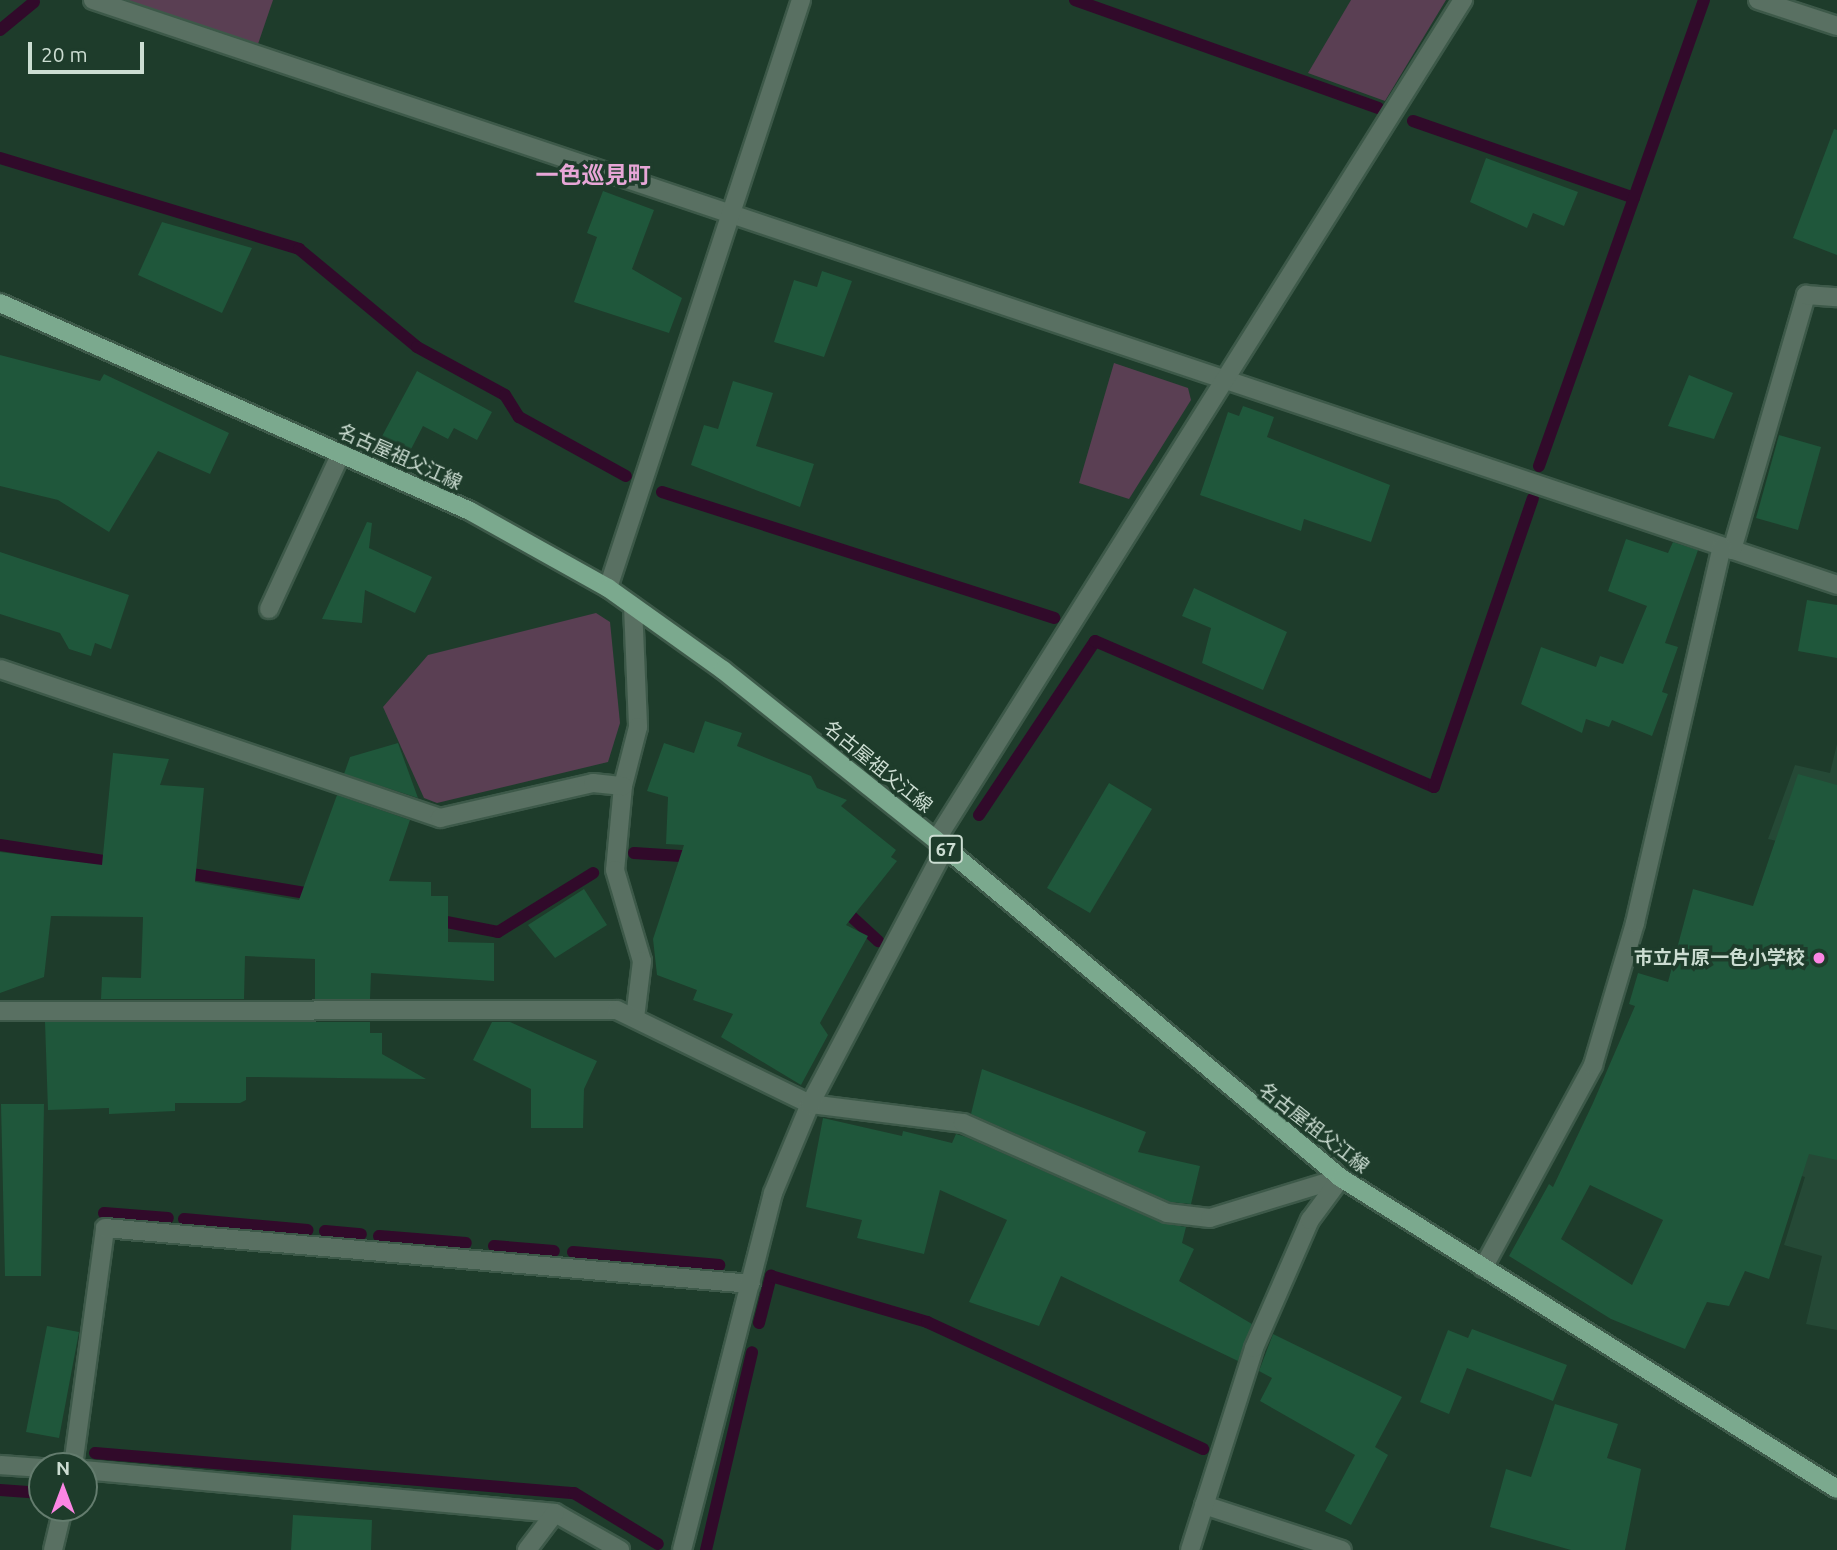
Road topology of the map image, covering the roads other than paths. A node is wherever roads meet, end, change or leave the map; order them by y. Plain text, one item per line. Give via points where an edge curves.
1 (93, 0) edge
2 (801, 0) edge
3 (1463, 0) edge
4 (1758, 0) edge
5 (1837, 26) edge
6 (731, 212) junction
7 (1837, 297) edge
8 (0, 303) edge
9 (1222, 383) junction
10 (341, 453) junction
11 (1727, 549) junction
12 (1837, 585) edge
13 (608, 588) junction
14 (633, 606) junction
15 (269, 609) dead end
16 (0, 669) edge
17 (623, 786) junction
18 (940, 844) junction
19 (0, 1011) edge
20 (635, 1018) junction
21 (810, 1104) junction
22 (1341, 1178) junction
23 (1483, 1268) junction
24 (751, 1284) junction
25 (76, 1452) edge
26 (0, 1465) edge
27 (28, 1467) edge
28 (98, 1472) edge
29 (1837, 1489) edge
30 (1204, 1505) junction
31 (555, 1513) junction
32 (60, 1522) edge
33 (53, 1550) edge
34 (527, 1550) edge
35 (620, 1550) edge
36 (681, 1550) edge
37 (1190, 1550) edge
38 (1342, 1550) edge

1 - 6 street
2 - 6 street
3 - 9 street
4 - 5 street
6 - 9 street
6 - 13 street
7 - 11 street via 1806,295
8 - 10 main road, 名古屋祖父江線 / 67
9 - 11 street
9 - 18 street
10 - 13 main road, 名古屋祖父江線 / 67 via 470,511
10 - 15 street
11 - 12 street
11 - 23 street via 1635,923 1593,1065
13 - 14 main road, 名古屋祖父江線 / 67
14 - 17 street via 638,727
14 - 18 main road, 名古屋祖父江線 / 67
16 - 17 street via 440,818 593,783
17 - 20 street via 615,870 642,961
18 - 21 street
18 - 22 main road, 名古屋祖父江線 / 67
19 - 20 street via 603,1009
20 - 21 street
21 - 22 street via 962,1123 1167,1213 1210,1218
21 - 24 street via 773,1193
22 - 23 main road, 名古屋祖父江線 / 67
22 - 30 street via 1310,1220 1254,1348
23 - 29 main road, 名古屋祖父江線 / 67
24 - 25 street via 105,1228
24 - 36 street
26 - 27 street
28 - 31 street
30 - 37 street
30 - 38 street
31 - 34 street
31 - 35 street
32 - 33 street

